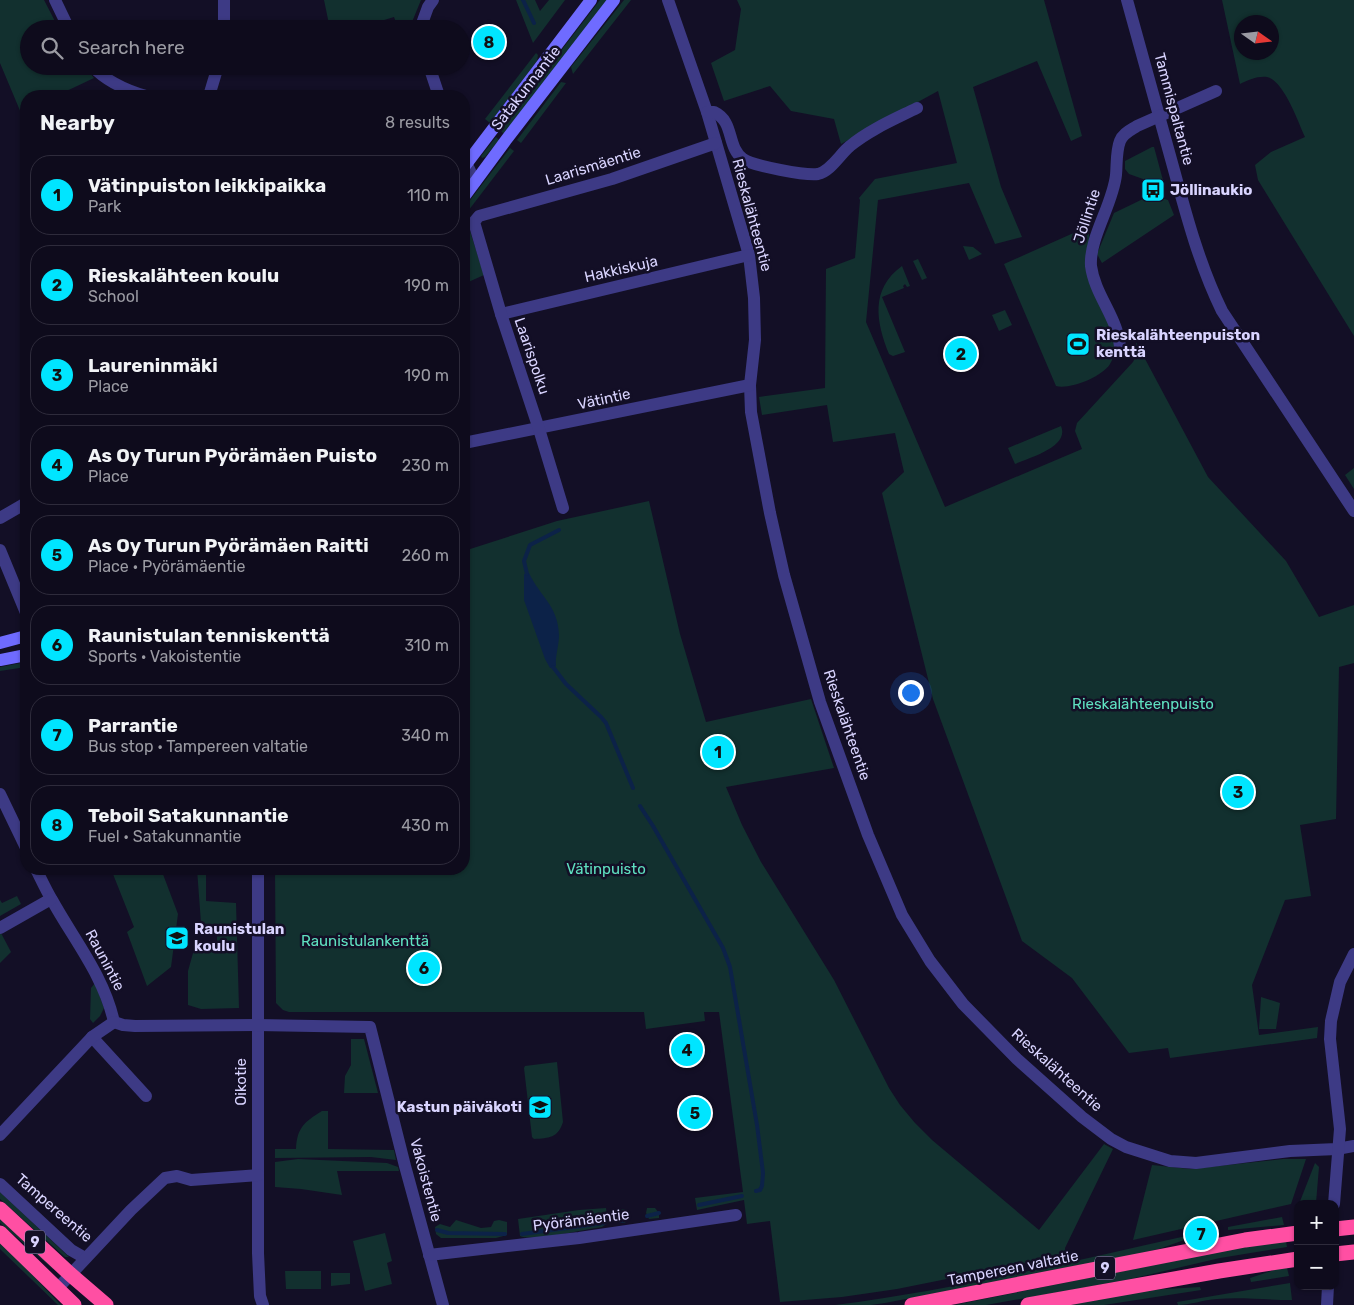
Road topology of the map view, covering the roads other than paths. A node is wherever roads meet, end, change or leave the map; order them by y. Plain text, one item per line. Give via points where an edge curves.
1 (55, 0) edge
2 (224, 0) edge
3 (432, 0) edge
4 (591, 0) edge
5 (614, 0) edge
6 (668, 0) edge
7 (1127, 0) edge
8 (65, 20) edge
9 (224, 20) edge
10 (423, 20) edge
11 (104, 75) edge
12 (215, 75) edge
13 (432, 75) edge
14 (128, 90) edge
15 (211, 90) edge
16 (437, 90) edge
17 (1216, 91) dead end
18 (917, 108) dead end
19 (707, 112) junction
20 (1159, 117) junction
21 (716, 143) junction
22 (470, 157) edge
23 (470, 172) edge
24 (475, 182) junction
25 (470, 189) edge
26 (479, 216) joint
27 (749, 256) junction
28 (500, 314) junction
29 (1120, 352) dead end
30 (750, 385) junction
31 (539, 429) junction
32 (470, 442) edge
33 (20, 506) edge
34 (563, 508) dead end
35 (1354, 511) edge
36 (0, 518) edge
37 (0, 550) edge
38 (20, 598) edge
39 (20, 638) edge
40 (0, 643) edge
41 (20, 656) edge
42 (0, 660) edge
43 (0, 794) edge
44 (20, 836) edge
45 (39, 875) edge
46 (258, 875) edge
47 (51, 899) junction
48 (0, 928) edge
49 (1354, 954) edge
50 (114, 1022) junction
51 (257, 1025) junction
52 (92, 1037) junction
53 (146, 1096) dead end
54 (0, 1135) edge
55 (1354, 1146) edge
56 (1338, 1149) junction
57 (258, 1175) junction
58 (0, 1184) edge
59 (1334, 1200) edge
60 (0, 1209) edge
61 (736, 1214) dead end
62 (1354, 1227) edge
63 (1339, 1229) edge
64 (0, 1233) edge
65 (1294, 1233) edge
66 (1354, 1252) edge
67 (1339, 1254) edge
68 (429, 1255) junction
69 (85, 1258) junction
70 (1294, 1260) edge
71 (70, 1274) junction
72 (58, 1288) junction
73 (1328, 1290) edge
74 (260, 1302) edge
75 (74, 1305) edge
76 (106, 1305) edge
77 (443, 1305) edge
78 (912, 1305) edge
79 (1028, 1305) edge
80 (1327, 1305) edge

1 - 8 street
2 - 9 street
3 - 10 street
4 - 22 main road, Satakunnantie
5 - 24 main road, Satakunnantie
6 - 19 street, Rieskalähteentie
7 - 20 street, Tammispaltantie
11 - 14 street
12 - 15 street
13 - 16 street
17 - 20 street
18 - 19 street via 861,138 819,174 765,167 744,159 737,152 726,121 714,112
19 - 21 street, Rieskalähteentie
20 - 29 street, Jöllintie via 1138,126 1120,140 1112,192 1091,258 1096,285 1116,328
20 - 35 street, Tammispaltantie via 1209,285 1222,311
21 - 26 street, Laarismäentie via 612,179
21 - 27 street, Rieskalähteentie
23 - 24 street
24 - 25 main road, Satakunnantie
26 - 28 street, Laarispolku via 474,222
27 - 28 street, Hakkiskuja
27 - 30 street, Rieskalähteentie via 755,340
28 - 31 street, Laarispolku
30 - 31 street, Vätintie
30 - 56 street, Rieskalähteentie via 751,412 770,513 820,702 868,834 902,915 950,989 1017,1059 1082,1117 1126,1147 1170,1161 1196,1163 1290,1151
31 - 32 street, Vätintie
31 - 34 street, Laarispolku
33 - 36 street
37 - 38 street
39 - 40 main road
41 - 42 main road
43 - 44 street
45 - 47 street, Raunintie
46 - 51 street, Oikotie
47 - 48 street
47 - 50 street, Raunintie via 101,982
49 - 56 street via 1340,982 1331,1021 1330,1039 1340,1124
50 - 51 street via 135,1026
50 - 52 street
51 - 57 street, Oikotie
51 - 68 street, Vakoistentie via 370,1027
52 - 53 street
52 - 54 street
55 - 56 street, Rieskalähteentie
56 - 59 street
57 - 69 street via 191,1180 177,1176 165,1178
57 - 74 street, Oikotie
58 - 69 street, Tampereentie via 71,1250
60 - 71 highway, 9
61 - 68 street, Pyörämäentie via 579,1238
62 - 63 highway
64 - 72 highway, 9
65 - 78 highway, Tampereen valtatie / 9
66 - 67 highway
68 - 77 street, Vakoistentie
69 - 71 street
70 - 79 highway, 9
71 - 72 street
71 - 76 highway, 9
72 - 75 highway, 9
73 - 80 street

